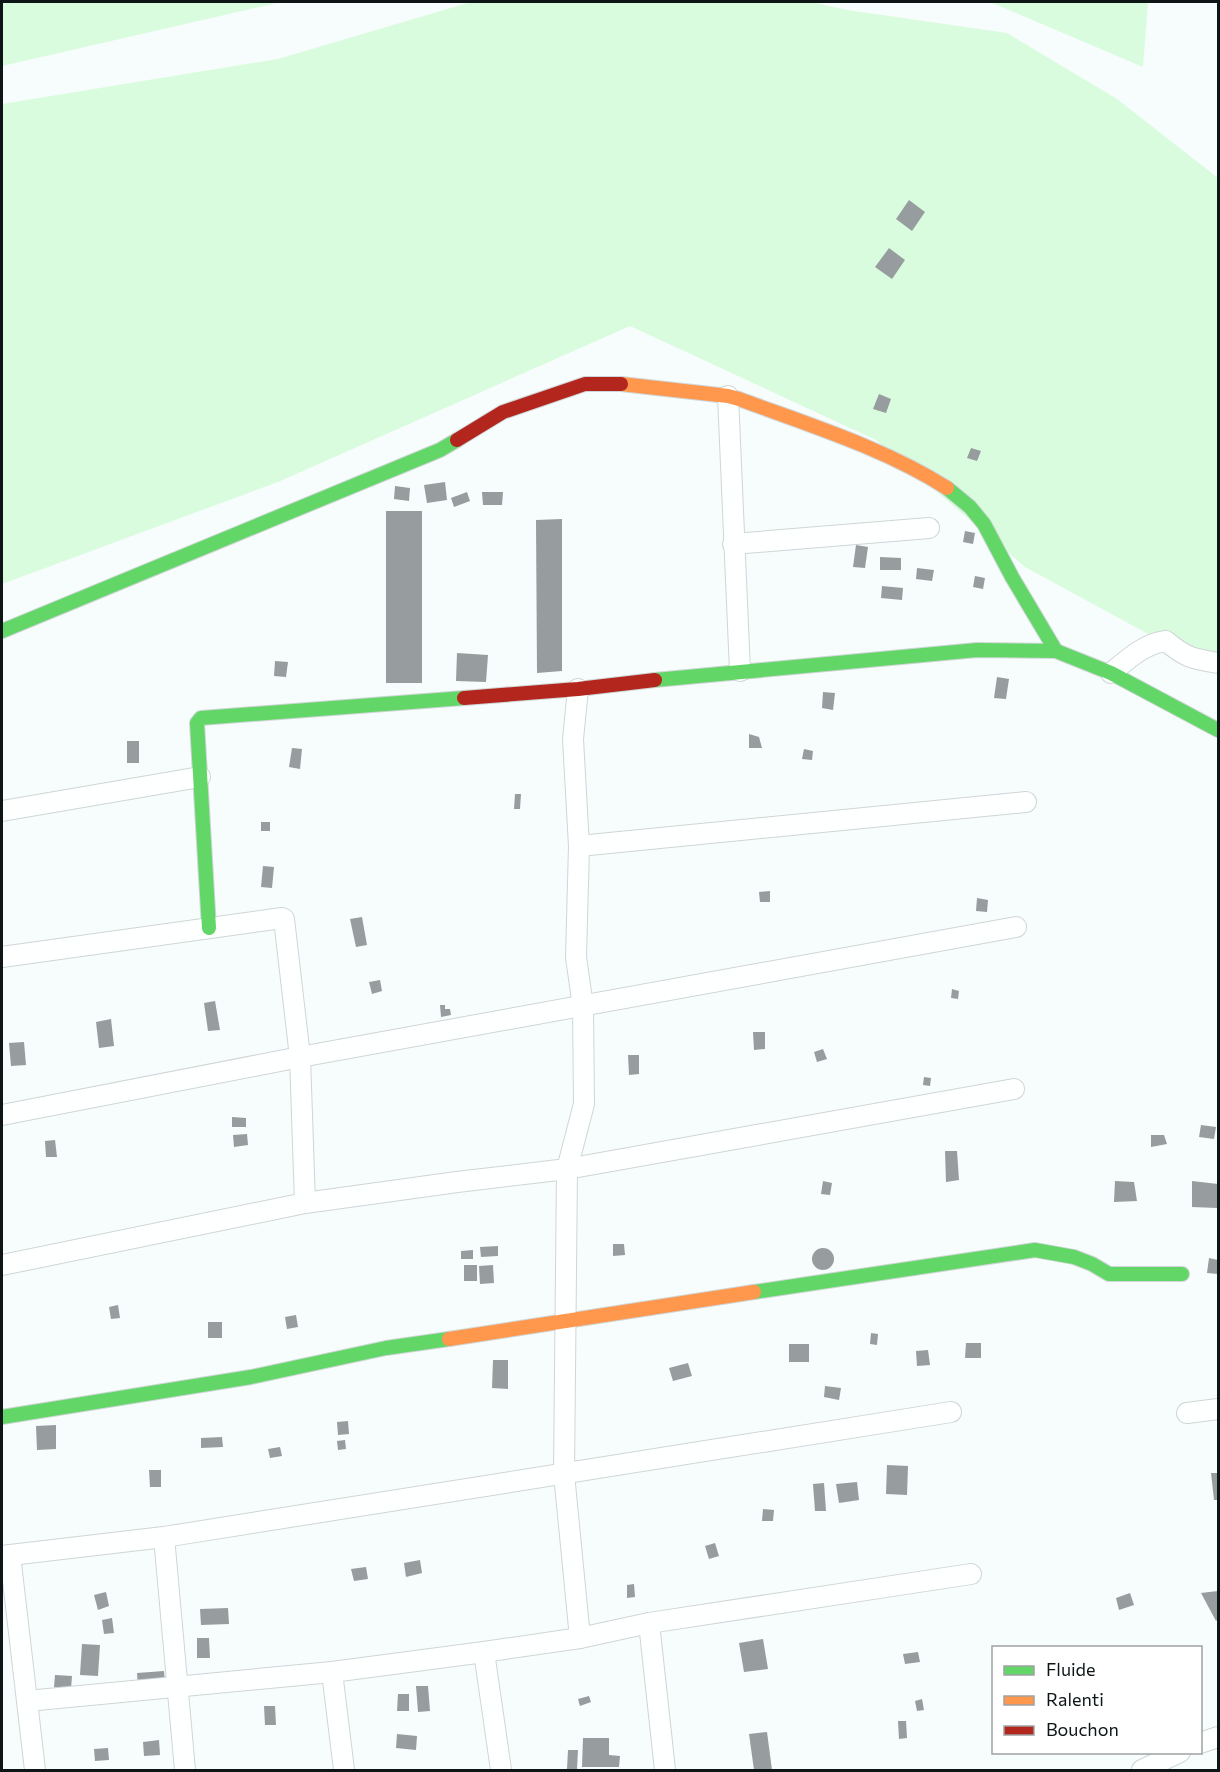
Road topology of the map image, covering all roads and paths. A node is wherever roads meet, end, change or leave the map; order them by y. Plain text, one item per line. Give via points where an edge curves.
1 (728, 396) junction
2 (929, 528) dead end
3 (733, 544) junction
4 (2, 631) edge
5 (1056, 651) junction
6 (1218, 663) edge
7 (740, 671) junction
8 (1111, 673) junction
9 (578, 689) junction
10 (1218, 730) edge
11 (200, 777) junction
12 (1026, 802) dead end
13 (2, 812) edge
14 (579, 846) junction
15 (1016, 927) dead end
16 (209, 928) junction
17 (2, 957) edge
18 (583, 1007) junction
19 (300, 1057) junction
20 (1014, 1089) dead end
21 (2, 1115) edge
22 (567, 1169) junction
23 (305, 1203) junction
24 (2, 1265) edge
25 (1182, 1274) dead end
26 (566, 1322) junction
27 (1218, 1409) edge
28 (951, 1412) dead end
29 (1187, 1413) dead end
30 (2, 1416) edge
31 (564, 1474) junction
32 (164, 1537) junction
33 (6, 1556) edge
34 (971, 1574) dead end
35 (649, 1623) junction
36 (580, 1638) junction
37 (484, 1652) junction
38 (332, 1672) junction
39 (178, 1687) junction
40 (27, 1701) junction
41 (1218, 1737) edge
42 (1202, 1742) edge
43 (1176, 1754) edge
44 (35, 1770) edge
45 (185, 1770) edge
46 (344, 1770) edge
47 (501, 1770) edge
48 (664, 1770) edge
49 (1142, 1770) edge

1 - 3 street
1 - 4 street via 611,383 585,384 503,412 440,450
1 - 5 street via 831,433 922,472 952,491 984,524
2 - 3 street
3 - 7 street
5 - 7 street via 977,650
5 - 8 street
6 - 8 street via 1182,655 1166,641 1154,643
7 - 9 street
8 - 10 street
9 - 11 street via 201,718 197,723
9 - 14 street via 573,739
11 - 13 street
11 - 16 street
12 - 14 street
14 - 18 street via 576,957
15 - 18 street
16 - 17 street
16 - 19 street via 284,919
18 - 19 street
18 - 22 street via 584,1104
19 - 21 street
19 - 23 street
20 - 22 street
22 - 23 street
22 - 26 street
23 - 24 street
25 - 26 street via 1109,1274 1076,1258 1035,1250
26 - 30 street via 386,1348 251,1377
26 - 31 street
27 - 29 street
28 - 31 street
31 - 32 street
31 - 36 street
32 - 33 street
32 - 39 street
33 - 40 street
34 - 35 street
35 - 36 street
35 - 48 street
36 - 37 street
37 - 38 street
37 - 47 street
38 - 39 street
38 - 46 street
39 - 40 street
39 - 45 street
40 - 44 street
41 - 42 street
43 - 49 street

